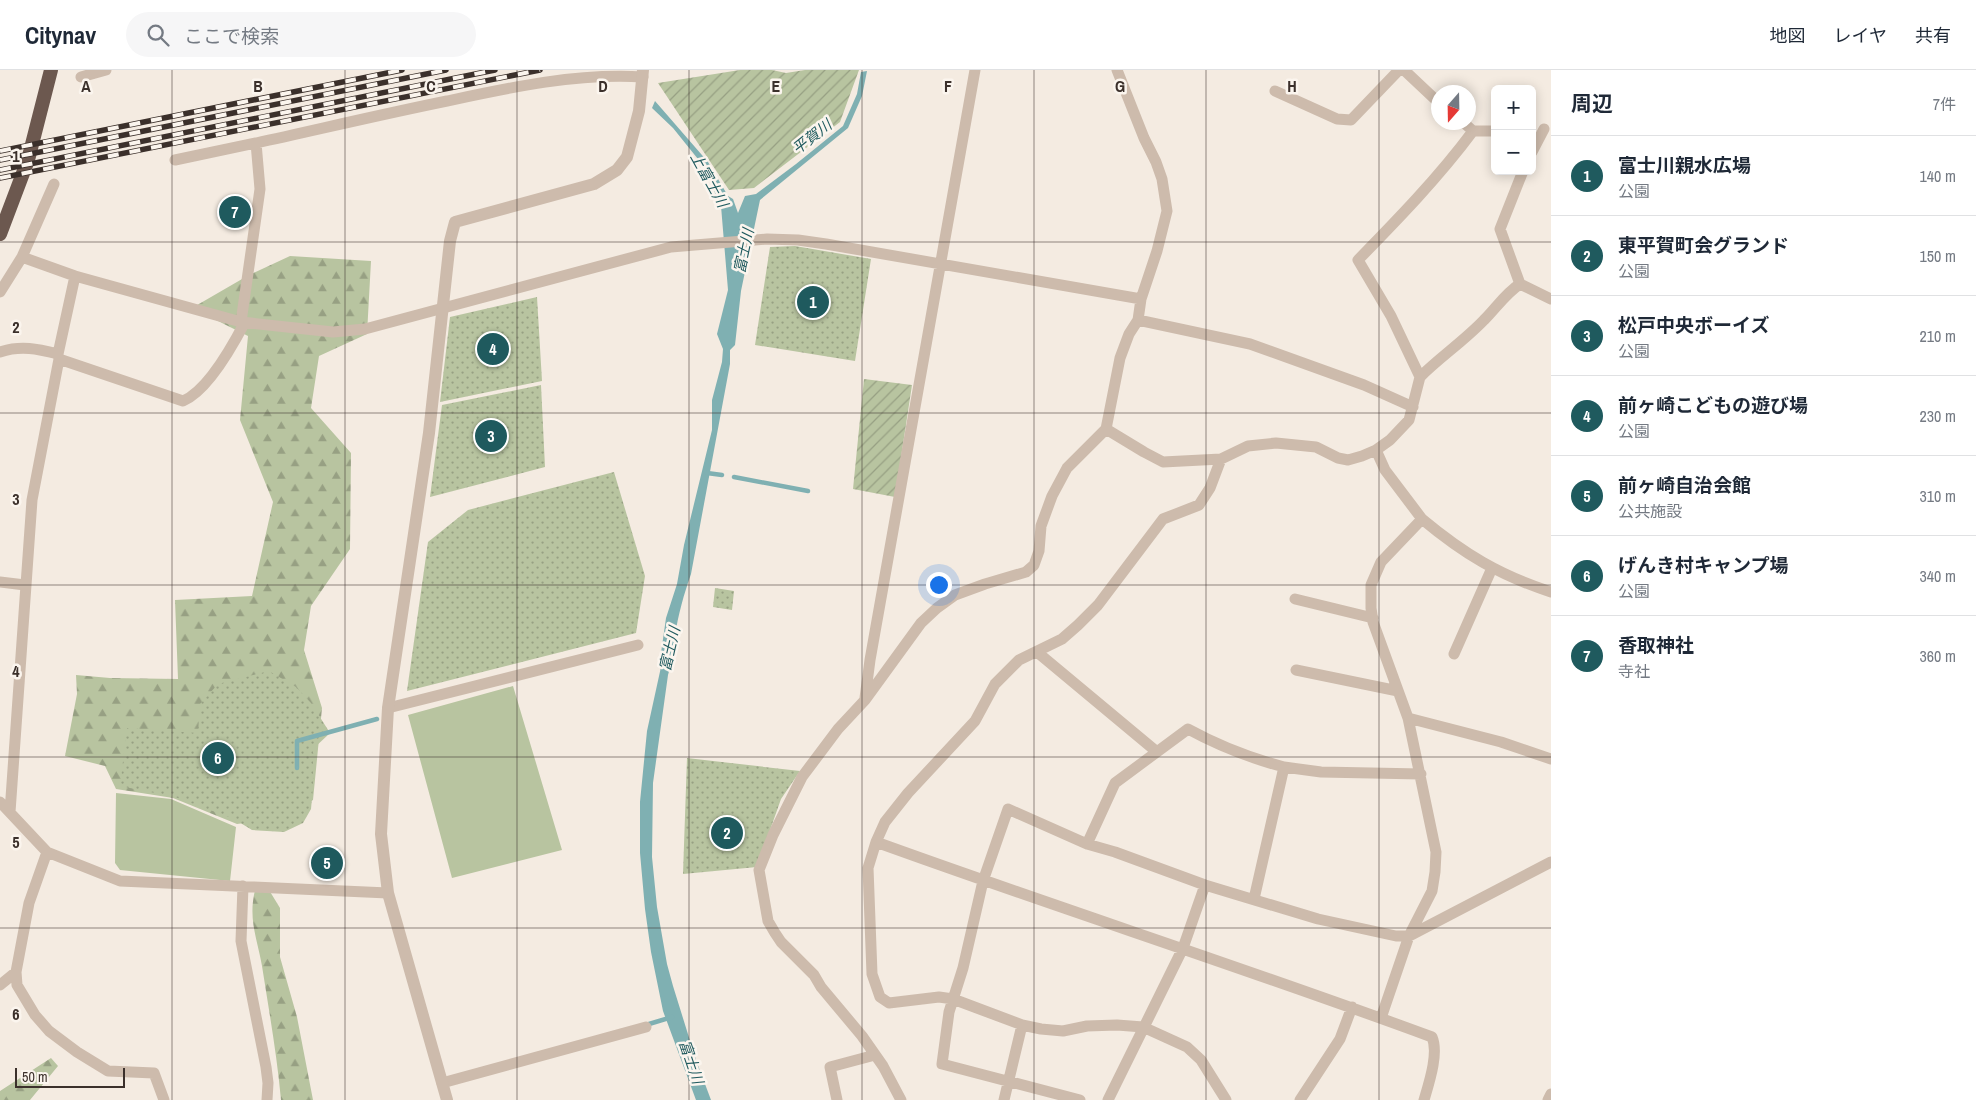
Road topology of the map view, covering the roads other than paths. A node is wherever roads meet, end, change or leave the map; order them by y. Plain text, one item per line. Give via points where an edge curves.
1 (51, 70) edge
2 (106, 70) edge
3 (975, 70) edge
4 (1117, 70) edge
5 (1398, 70) edge
6 (1404, 70) edge
7 (643, 74) edge
8 (81, 77) dead end
9 (1274, 91) dead end
10 (1431, 95) edge
11 (1542, 129) edge
12 (1473, 131) joint
13 (1491, 131) edge
14 (256, 143) junction
15 (1536, 143) edge
16 (175, 160) dead end
17 (1521, 175) edge
18 (54, 184) dead end
19 (0, 234) edge
20 (22, 257) junction
21 (942, 263) junction
22 (76, 276) junction
23 (1520, 284) junction
24 (0, 292) edge
25 (1141, 299) junction
26 (1551, 299) edge
27 (443, 308) junction
28 (1138, 320) junction
29 (243, 322) junction
30 (0, 352) edge
31 (59, 356) junction
32 (1420, 377) junction
33 (1414, 407) junction
34 (1106, 429) junction
35 (1376, 450) junction
36 (1221, 459) junction
37 (1422, 519) junction
38 (1492, 568) junction
39 (0, 582) edge
40 (25, 585) junction
41 (1551, 592) edge
42 (1295, 599) dead end
43 (1373, 618) junction
44 (638, 645) dead end
45 (1037, 652) junction
46 (1454, 654) dead end
47 (1296, 670) dead end
48 (1398, 691) junction
49 (865, 700) junction
50 (388, 708) junction
51 (1408, 718) junction
52 (1157, 752) junction
53 (1551, 759) edge
54 (1284, 767) junction
55 (1421, 774) junction
56 (0, 802) edge
57 (10, 812) junction
58 (876, 842) junction
59 (1086, 844) junction
60 (47, 852) junction
61 (1551, 862) edge
62 (983, 881) junction
63 (1205, 885) junction
64 (243, 886) junction
65 (388, 893) junction
66 (1254, 899) junction
67 (1409, 936) junction
68 (1183, 948) junction
69 (16, 972) junction
70 (0, 986) edge
71 (952, 999) junction
72 (1352, 1007) junction
73 (1381, 1018) junction
74 (1022, 1025) junction
75 (646, 1027) dead end
76 (1143, 1027) junction
77 (875, 1055) junction
78 (1009, 1080) junction
79 (442, 1083) junction
80 (1551, 1094) edge
81 (164, 1100) edge
82 (268, 1100) edge
83 (447, 1100) edge
84 (837, 1100) edge
85 (902, 1100) edge
86 (1004, 1100) edge
87 (1080, 1100) edge
88 (1108, 1100) edge
89 (1226, 1100) edge
90 (1300, 1100) edge
91 (1424, 1100) edge
92 (1548, 1100) edge

1 - 19 highway via 36,133
2 - 8 street
3 - 21 street
4 - 25 street via 1156,162 1166,198 1164,227
5 - 9 street via 1351,120 1337,119
6 - 10 street
7 - 14 street via 566,78
7 - 27 street via 640,111 627,157 617,170 594,184 455,222
11 - 15 street
12 - 13 street
12 - 32 street via 1398,221 1358,260 1391,316
14 - 16 street
14 - 29 street via 260,189
17 - 23 street via 1500,229
18 - 20 street
20 - 22 street
20 - 24 street
21 - 25 street
21 - 27 street via 798,240 707,243 671,247
21 - 49 street via 871,651
22 - 29 street
22 - 31 street
23 - 26 street
23 - 32 street
25 - 28 street
27 - 29 street via 364,329 333,332
27 - 50 street via 430,433
28 - 33 street via 1250,344 1364,385
28 - 34 street via 1120,358
29 - 31 street via 217,368 192,397 183,401
30 - 31 street via 33,347
31 - 40 street via 32,500
32 - 33 street
33 - 35 street via 1409,420
34 - 36 street via 1163,462
34 - 49 street via 1067,468 1052,496 1041,526 1039,552 1034,565 1026,572 955,596 937,608 921,623
35 - 36 street via 1348,460 1316,447 1276,444 1248,446
35 - 37 street via 1385,470
36 - 45 street via 1210,488 1199,505 1163,519 1098,605 1062,639
37 - 38 street via 1466,553
37 - 43 street via 1381,562 1371,585
38 - 41 street
38 - 46 street
39 - 40 street
40 - 57 street
42 - 43 street
43 - 48 street
44 - 50 street
45 - 52 street
45 - 58 street via 1019,660 996,684 975,721 908,793 885,822
47 - 48 street
48 - 51 street
49 - 77 street via 838,729 802,777 759,870 768,920 774,933 814,975
50 - 65 street via 381,834
51 - 53 street via 1501,742
51 - 55 street
52 - 54 street via 1188,729 1239,753
52 - 59 street via 1115,783
54 - 55 street via 1321,772
54 - 66 street
55 - 67 street via 1436,852 1436,872 1432,891
56 - 57 street
57 - 60 street
58 - 62 street
58 - 71 street via 868,868 872,974 880,997 889,1003 938,997
59 - 62 street via 1008,809
59 - 63 street
60 - 64 street via 120,881
60 - 69 street via 28,903
61 - 67 street
62 - 68 street
62 - 71 street via 964,968
63 - 66 street
63 - 68 street
64 - 65 street
64 - 82 street via 241,941 268,1083
65 - 79 street
66 - 67 street via 1318,919
67 - 73 street
68 - 72 street
68 - 76 street
69 - 70 street
69 - 81 street via 17,985 49,1031 108,1071 154,1073
71 - 74 street
71 - 78 street via 942,1064
72 - 73 street
72 - 90 street via 1340,1040
73 - 91 street via 1432,1037 1435,1043
74 - 76 street via 1063,1031 1087,1026
74 - 78 street
75 - 79 street
76 - 88 street
76 - 89 street via 1187,1047 1201,1060
77 - 84 street via 830,1068
77 - 85 street
78 - 86 street
78 - 87 street
79 - 83 street
80 - 92 street

